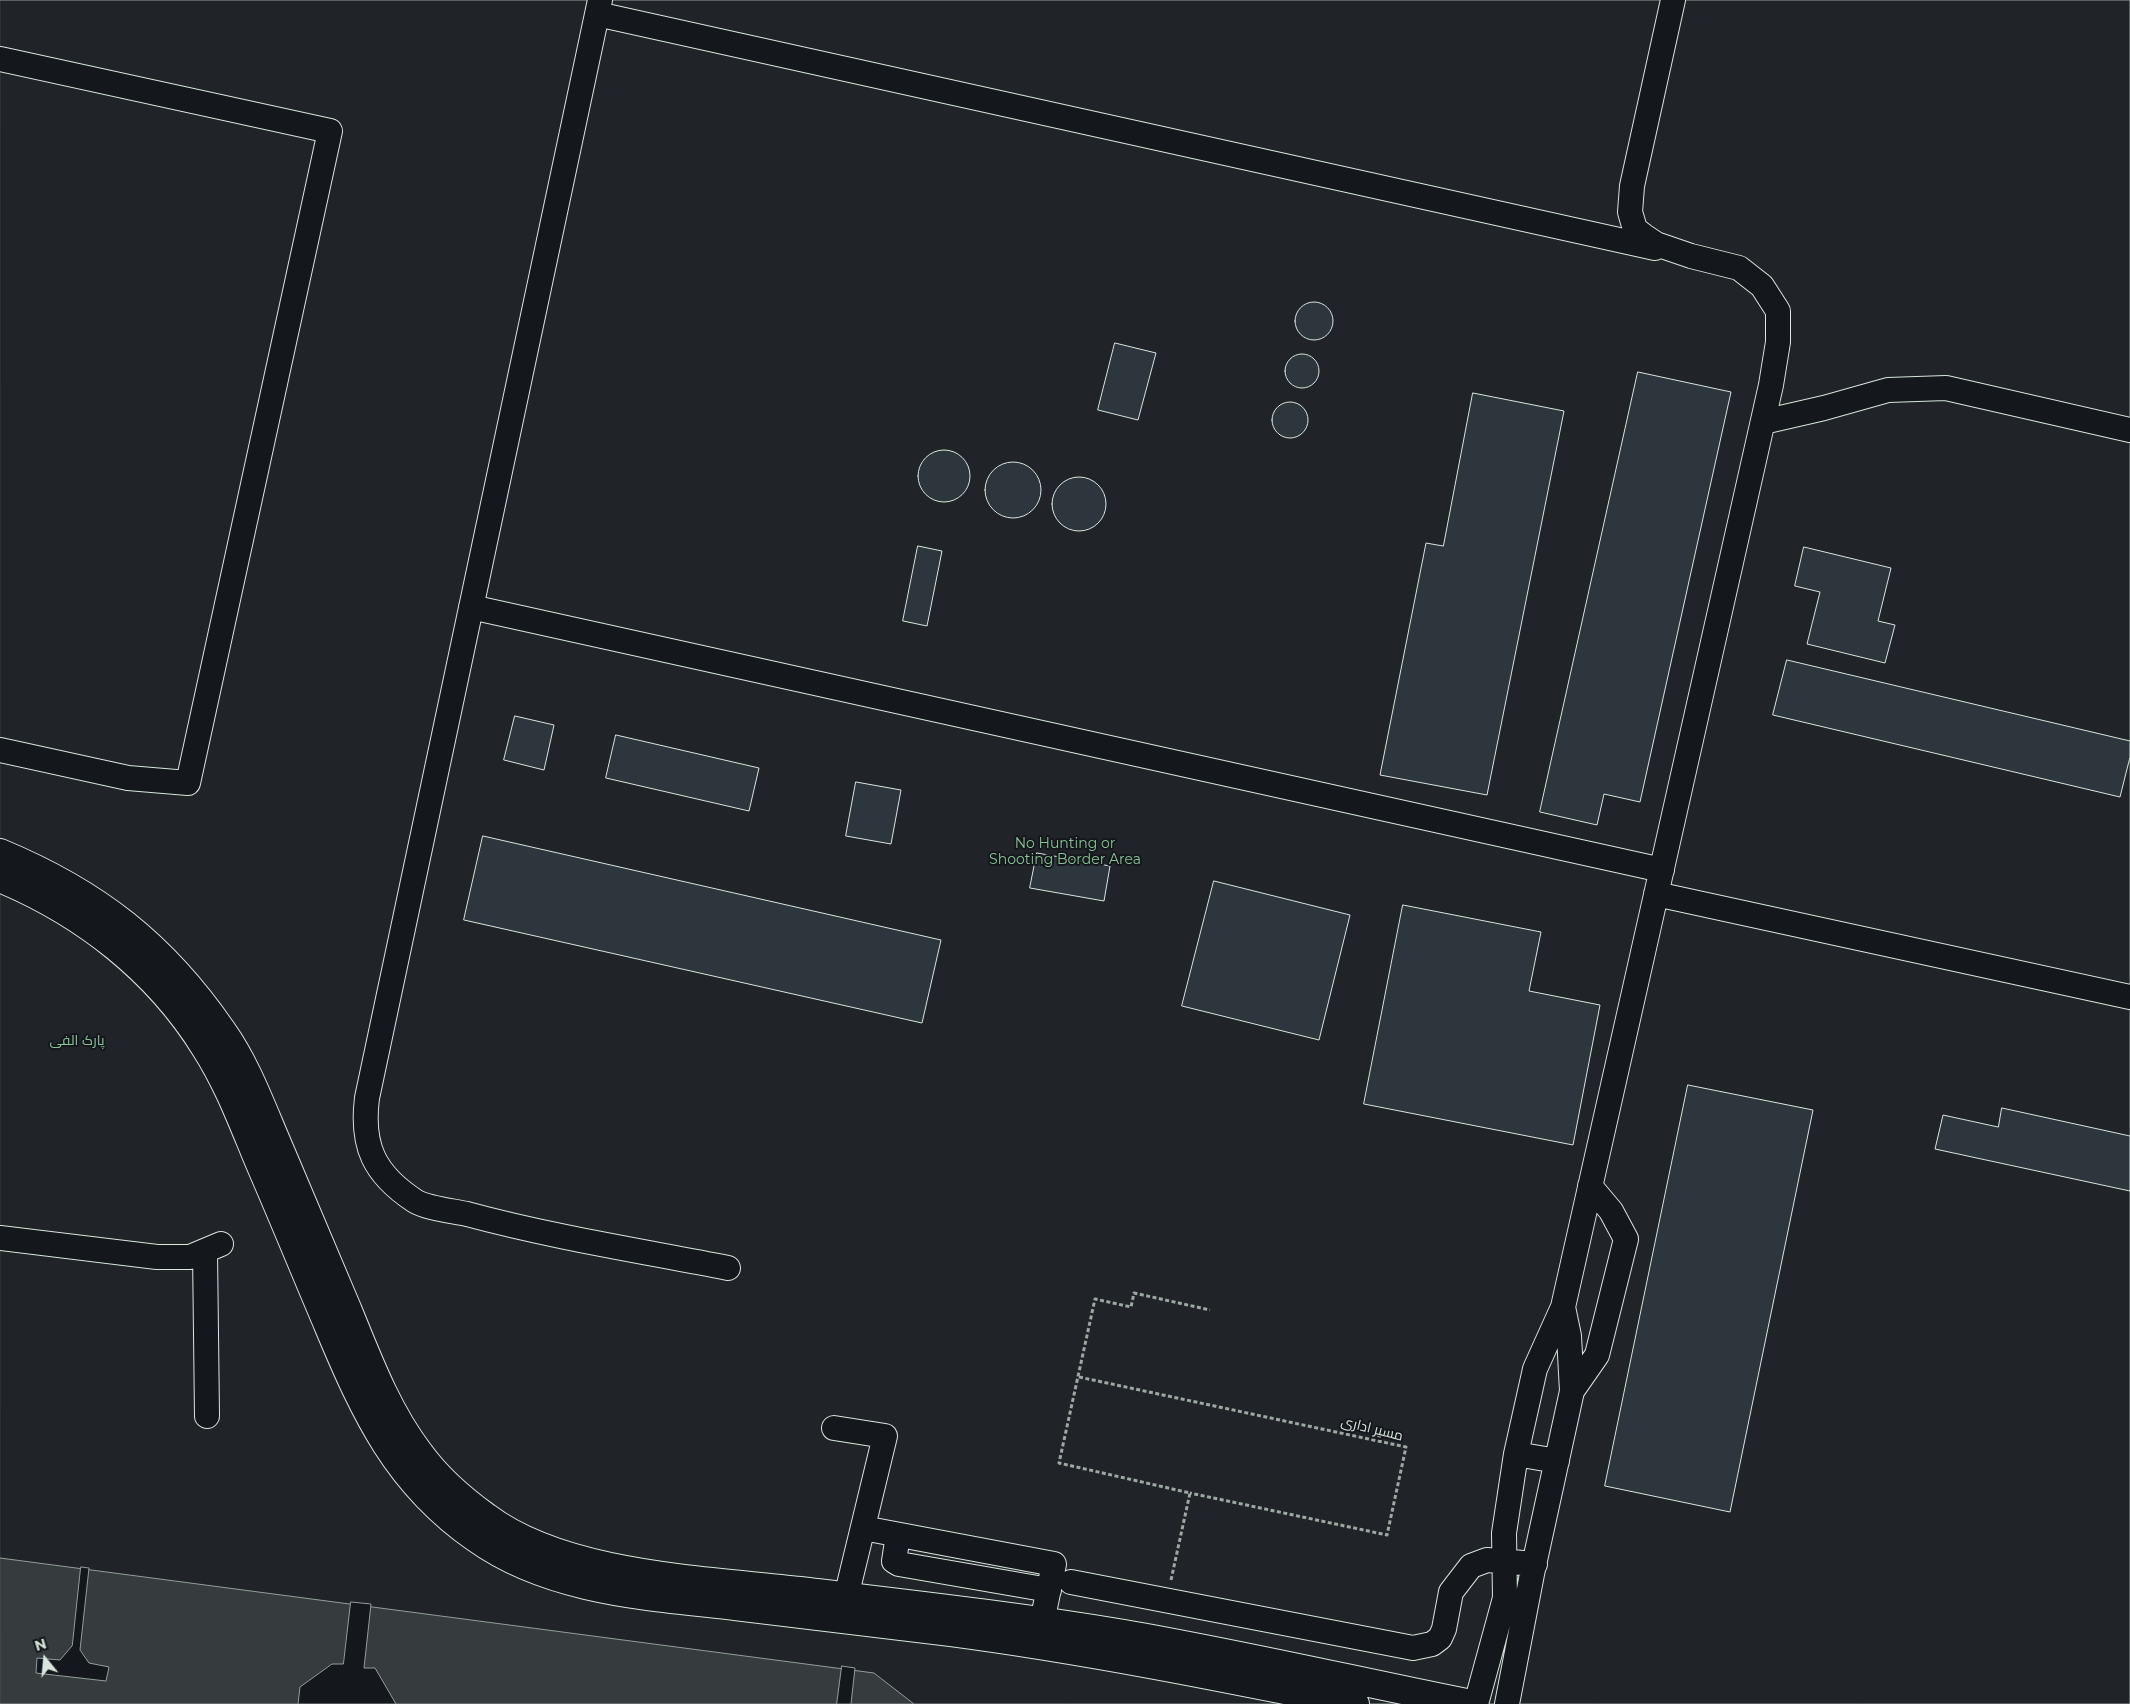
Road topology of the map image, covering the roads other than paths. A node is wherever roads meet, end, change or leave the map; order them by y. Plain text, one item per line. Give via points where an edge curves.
1 (1674, 0) edge
2 (598, 7) edge
3 (0, 59) edge
4 (1691, 256) junction
5 (1763, 422) junction
6 (2130, 430) edge
7 (471, 607) junction
8 (0, 750) edge
9 (0, 853) edge
10 (1662, 870) junction
11 (0, 878) edge
12 (1656, 894) junction
13 (2130, 997) edge
14 (1590, 1186) junction
15 (0, 1238) edge
16 (728, 1268) dead end
17 (1563, 1306) junction
18 (1572, 1391) junction
19 (207, 1416) dead end
20 (834, 1428) dead end
21 (1516, 1454) junction
22 (1557, 1461) junction
23 (863, 1528) junction
24 (1504, 1533) junction
25 (1504, 1561) junction
26 (1535, 1564) junction
27 (1471, 1566) junction
28 (1071, 1582) dead end
29 (846, 1596) junction
30 (1042, 1622) junction
31 (1355, 1704) edge
32 (1471, 1704) edge
33 (1476, 1704) edge
34 (1507, 1704) edge

1 - 4 street via 1632,186 1630,212 1635,229 1644,236 1656,244
2 - 4 street
2 - 7 street
3 - 8 street via 330,131 188,783 128,778
4 - 5 street via 1738,268 1762,286 1778,312 1778,342
5 - 6 street via 1888,390 1946,388
5 - 10 street
7 - 10 street
7 - 16 street via 367,1098 364,1123 368,1144 377,1166 417,1202 493,1221
9 - 29 main road via 42,870 97,903 147,941 186,983 224,1034 253,1088 392,1411 419,1454 456,1494 491,1521 529,1543 575,1559 636,1572
10 - 12 street
11 - 31 main road via 32,891 84,922 132,958 205,1046 232,1098 372,1422 401,1468 440,1511 478,1540 520,1564 569,1581 633,1594 952,1632 1110,1655
12 - 13 street
12 - 14 street
14 - 17 street
14 - 18 street via 1611,1211 1626,1239 1597,1355
15 - 19 street via 157,1257 190,1257 213,1247
17 - 18 street via 1569,1336
17 - 21 street via 1535,1369
18 - 22 street
20 - 23 street via 885,1436
21 - 22 street
21 - 24 street
22 - 26 street
23 - 29 street
23 - 30 street via 1054,1564
24 - 25 street
24 - 27 street
25 - 26 street
25 - 27 street via 1487,1560
25 - 33 street via 1505,1598
26 - 34 street
27 - 28 street via 1451,1592 1440,1638 1423,1648
29 - 30 main road
30 - 32 main road via 1124,1634

